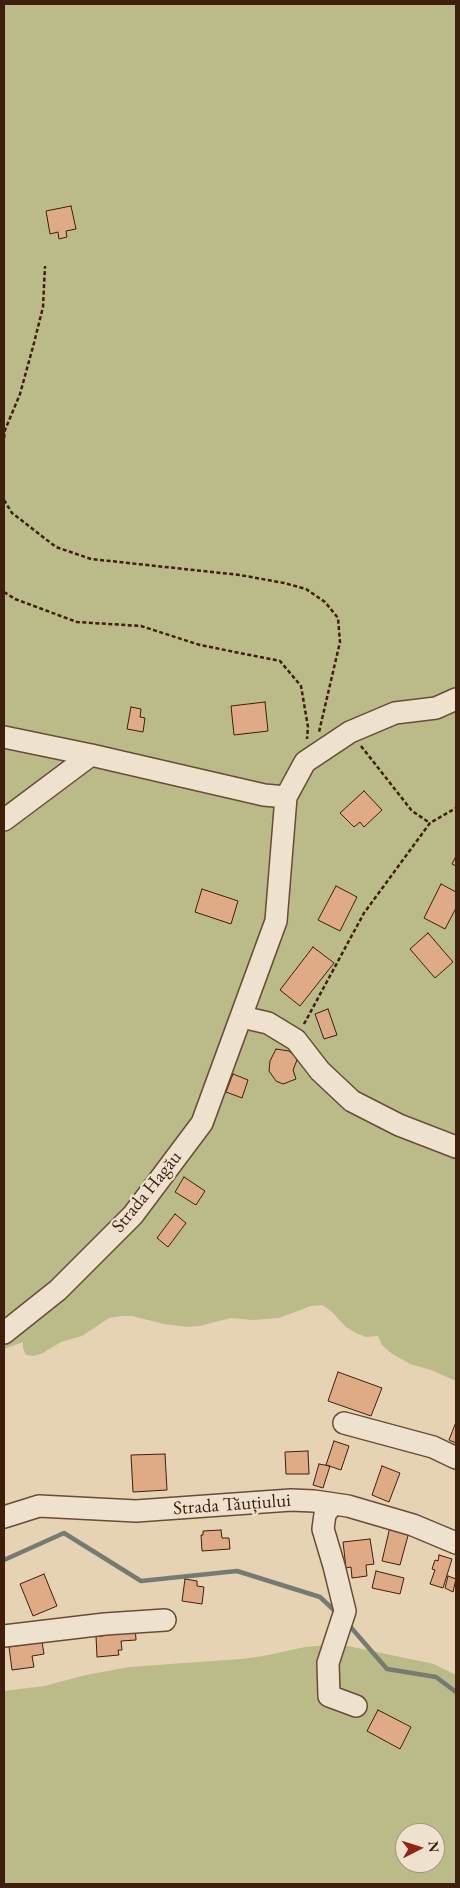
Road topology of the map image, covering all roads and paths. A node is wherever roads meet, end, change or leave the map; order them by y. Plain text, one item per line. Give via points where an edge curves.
1 (45, 266) dead end
2 (4, 438) edge
3 (4, 500) edge
4 (4, 592) edge
5 (456, 699) edge
6 (350, 732) junction
7 (318, 735) dead end
8 (4, 737) edge
9 (91, 755) junction
10 (304, 762) junction
11 (286, 797) junction
12 (456, 808) edge
13 (4, 820) edge
14 (430, 823) junction
15 (242, 1017) junction
16 (296, 1040) junction
17 (456, 1147) edge
18 (4, 1333) edge
19 (344, 1423) dead end
20 (456, 1458) edge
21 (333, 1504) junction
22 (4, 1517) edge
23 (456, 1543) edge
24 (165, 1620) dead end
25 (4, 1636) edge
26 (356, 1706) dead end

1 - 2 path via 43,307 20,394
3 - 7 path via 12,513 56,547 91,559 180,567 266,580 306,589 325,602 338,618 340,642
4 - 10 path via 77,622 141,626 200,645 280,661 301,686 308,727
5 - 6 street via 436,708 395,713
6 - 10 street
6 - 14 path via 412,811
8 - 9 street
9 - 11 street via 264,795
9 - 13 street
10 - 11 street
11 - 15 street, Strada Hagău via 276,921
12 - 14 path
14 - 16 path via 364,913
15 - 16 street via 268,1023
15 - 18 street, Strada Hagău via 202,1123 179,1154 133,1215 58,1290
16 - 17 street via 320,1071 352,1101 399,1125
19 - 20 street via 433,1447
21 - 22 street, Strada Tăuțiului via 291,1500 136,1511 39,1506
21 - 23 street, Strada Tăuțiului via 413,1525
21 - 26 street via 325,1514 323,1529 345,1611 328,1664 329,1696
24 - 25 street

